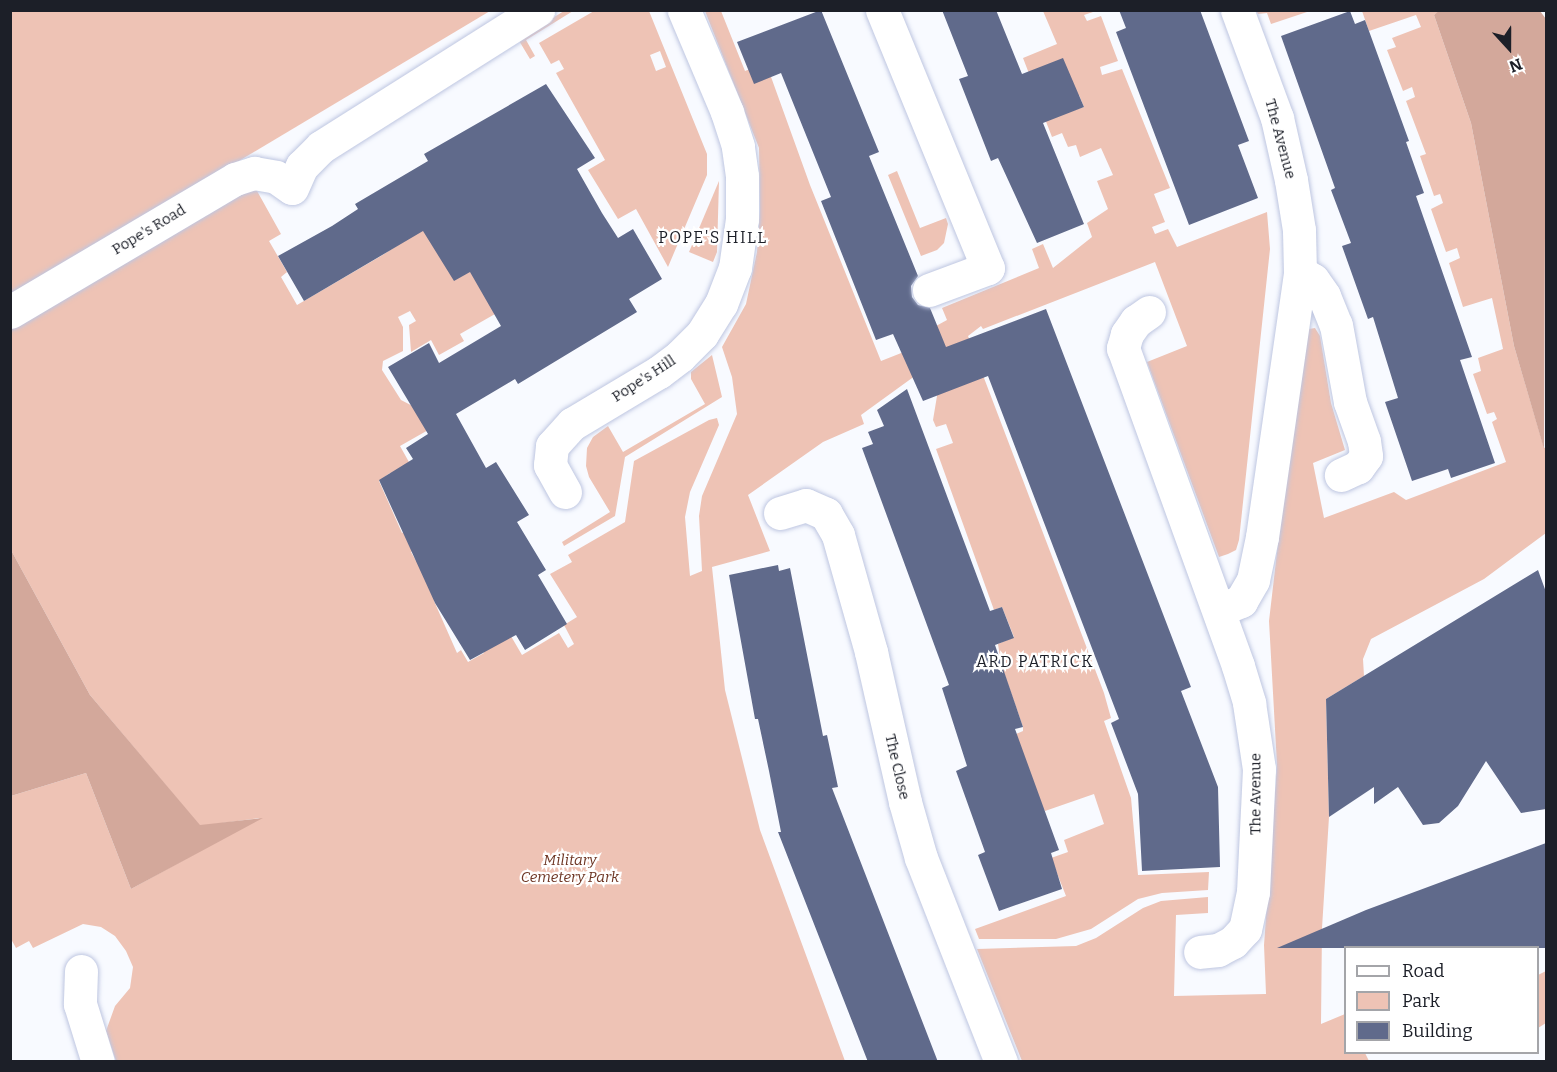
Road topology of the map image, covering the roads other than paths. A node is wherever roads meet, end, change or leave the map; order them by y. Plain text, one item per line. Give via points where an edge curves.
1 (538, 10) edge
2 (684, 10) edge
3 (882, 10) edge
4 (1237, 10) edge
5 (1300, 272) junction
6 (929, 290) dead end
7 (10, 312) edge
8 (1149, 312) dead end
9 (1341, 475) dead end
10 (564, 492) dead end
11 (780, 513) dead end
12 (1219, 610) junction
13 (1200, 951) dead end
14 (81, 971) dead end
15 (98, 1062) edge
16 (1001, 1062) edge

1 - 7 street, Pope's Road via 321,147 302,166 292,188 276,177 254,173 235,179
2 - 10 street, Pope's Hill via 738,146 742,219 735,268 721,304 702,334 680,356 573,424 552,446 550,465
3 - 6 street via 988,268
4 - 5 street, The Avenue via 1277,118 1299,230
5 - 9 street via 1313,280 1336,325 1350,402 1364,441 1366,456 1362,462
5 - 12 street, The Avenue via 1253,580 1241,601
8 - 12 street, The Avenue via 1136,321 1123,348
11 - 16 street, The Close via 806,505 826,514 838,535 921,858
12 - 13 street, The Avenue via 1249,703 1259,792 1252,892 1245,929 1218,950
14 - 15 street via 80,1004

